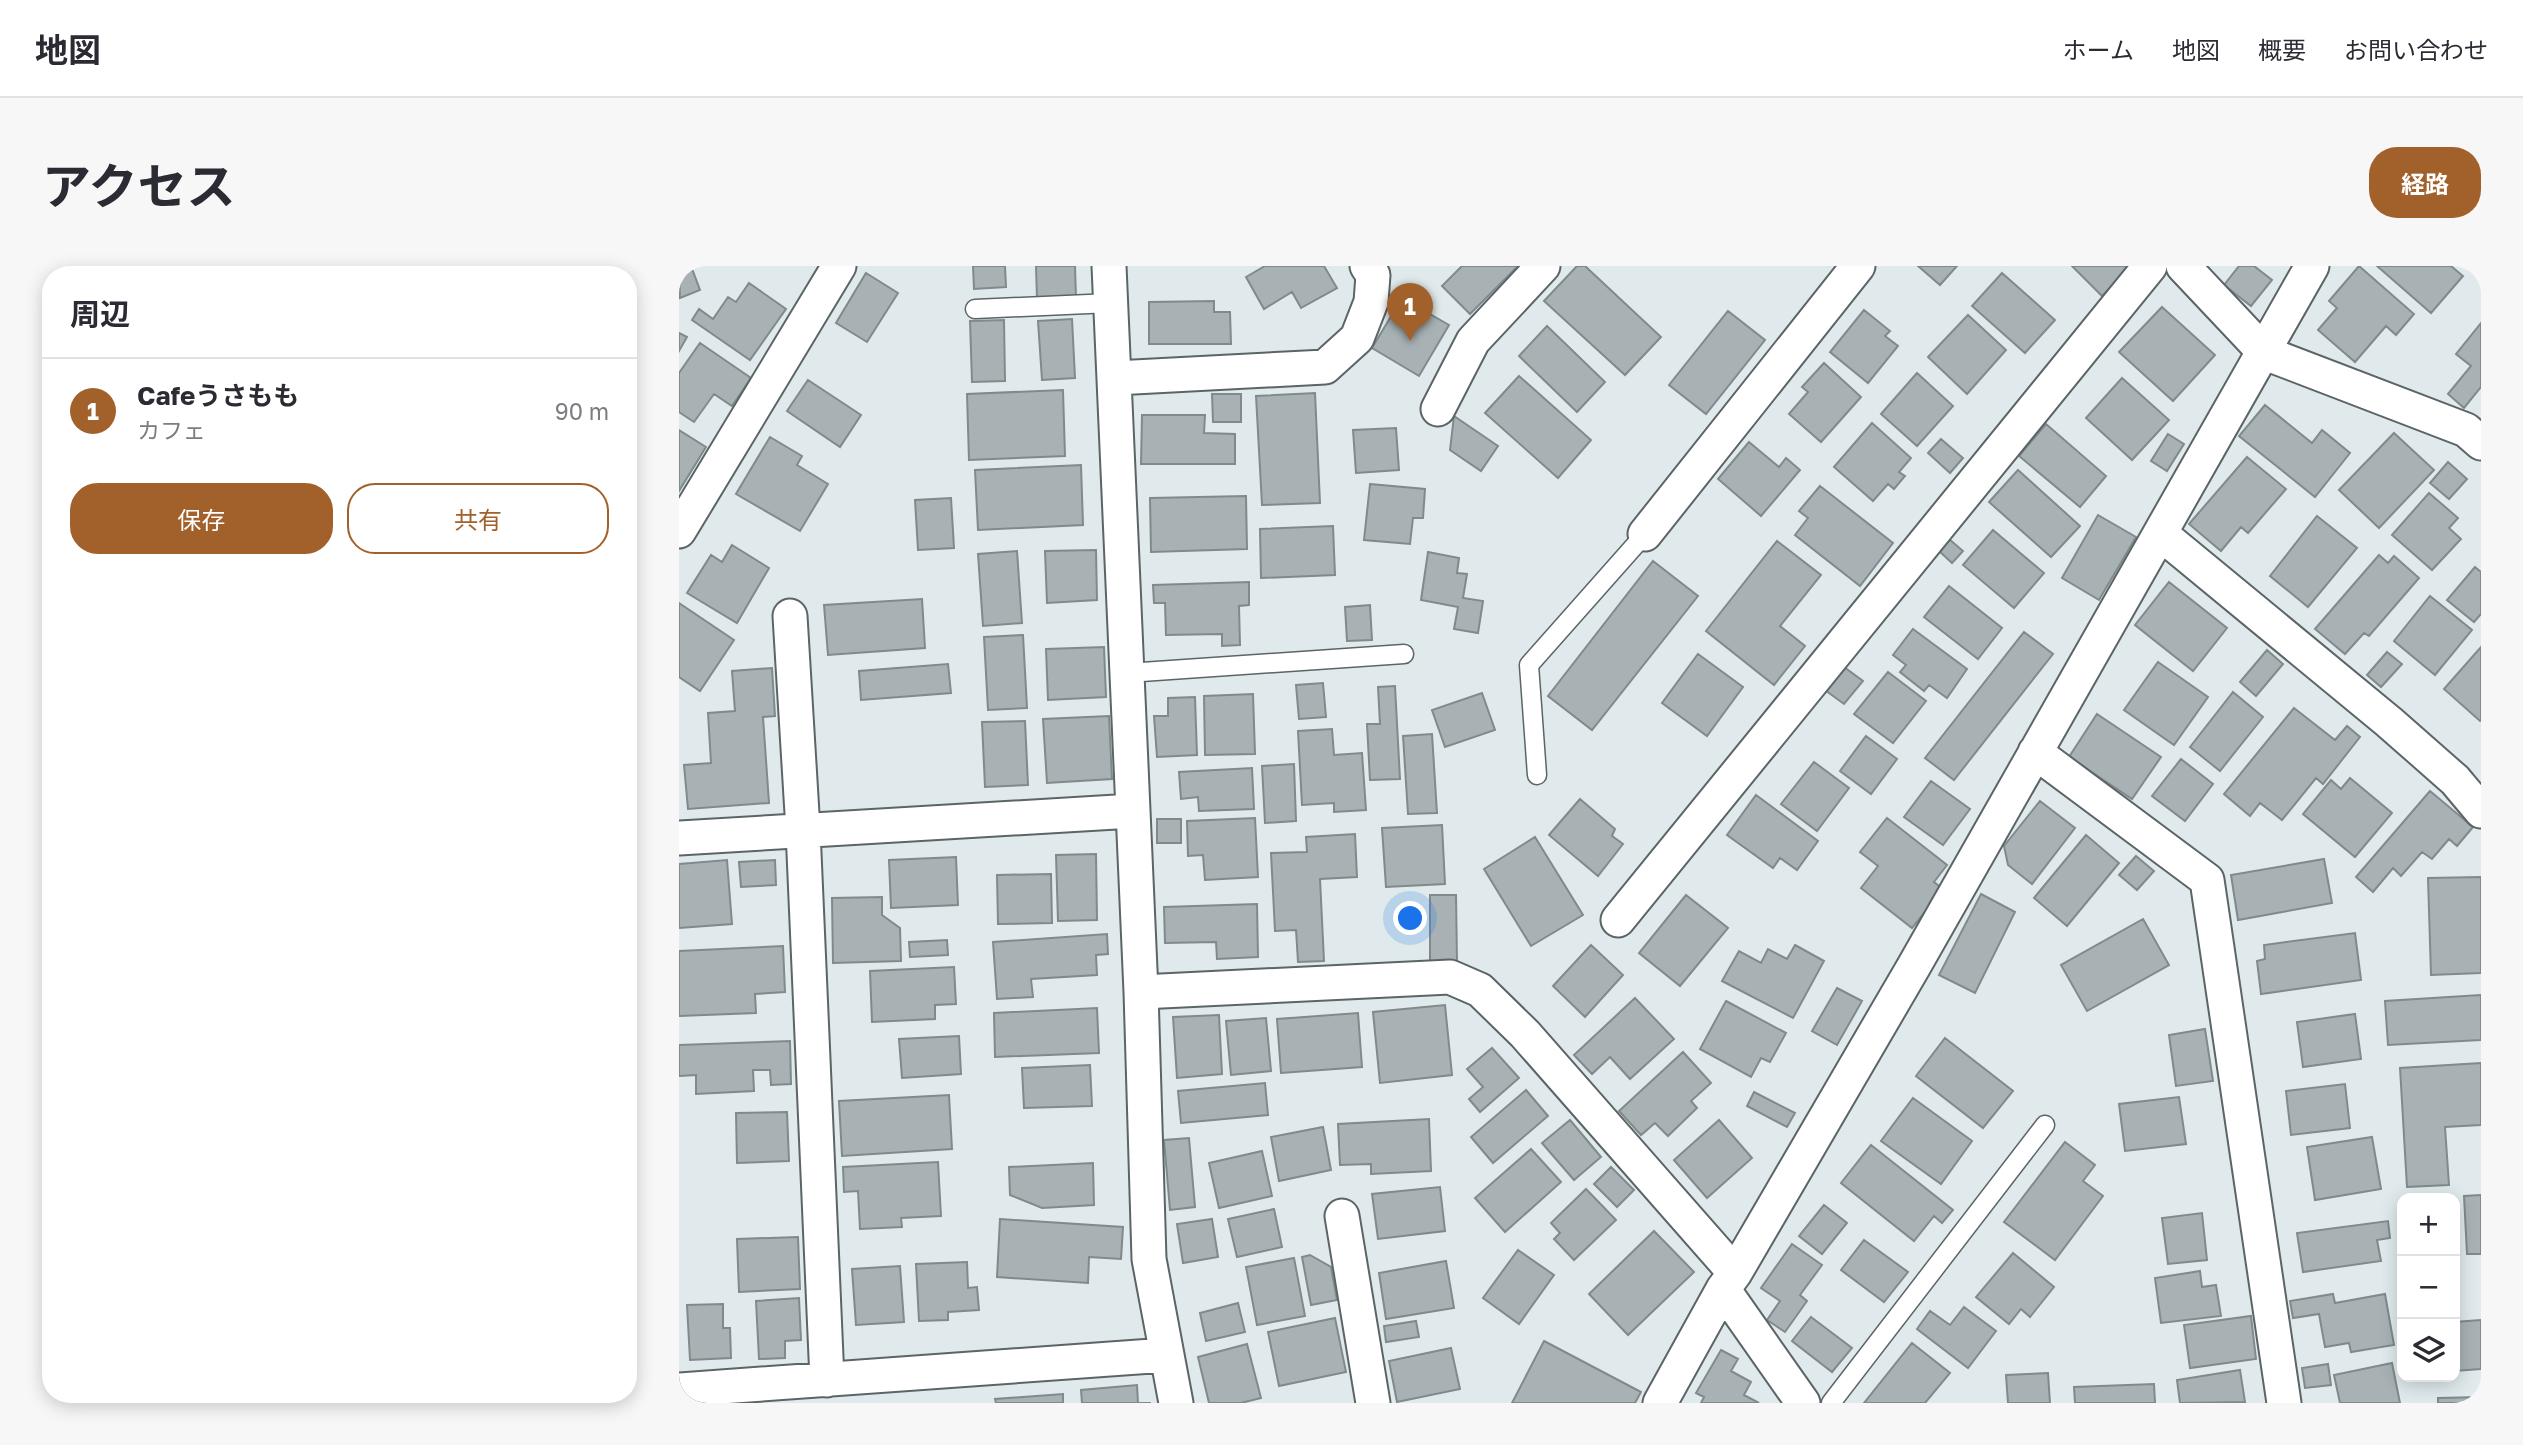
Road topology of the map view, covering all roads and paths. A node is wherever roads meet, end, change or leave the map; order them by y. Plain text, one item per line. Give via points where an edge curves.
1 (1109, 266) edge
2 (1367, 266) edge
3 (1543, 266) edge
4 (1859, 266) edge
5 (2150, 266) edge
6 (2183, 266) edge
7 (2312, 266) edge
8 (828, 273) edge
9 (1111, 303) junction
10 (975, 309) dead end
11 (2265, 353) junction
12 (1115, 378) junction
13 (1438, 409) dead end
14 (2481, 443) edge
15 (679, 531) edge
16 (1645, 534) joint
17 (2161, 534) junction
18 (790, 615) dead end
19 (1404, 654) dead end
20 (1127, 673) junction
21 (2035, 752) junction
22 (1537, 775) dead end
23 (1133, 811) junction
24 (2481, 811) edge
25 (803, 830) junction
26 (679, 838) edge
27 (1618, 920) dead end
28 (1141, 992) junction
29 (2045, 1125) dead end
30 (1342, 1216) dead end
31 (1729, 1281) junction
32 (1166, 1354) junction
33 (827, 1380) junction
34 (679, 1390) edge
35 (1176, 1403) edge
36 (1373, 1403) edge
37 (1660, 1403) edge
38 (1803, 1403) edge
39 (1831, 1403) edge
40 (2284, 1403) edge

1 - 9 street
2 - 12 street via 1373,275 1371,302 1357,338 1325,367
3 - 13 street via 1473,341
4 - 16 street
5 - 27 street
6 - 11 street
7 - 11 street
8 - 15 street
9 - 10 lane
9 - 12 street
11 - 14 street via 2466,430
11 - 17 street
12 - 20 street
16 - 22 lane via 1528,665
17 - 21 street
17 - 24 street via 2389,722 2455,780
18 - 25 street
19 - 20 lane
20 - 23 street
21 - 31 street
21 - 40 street via 2207,880
23 - 25 street
23 - 28 street
25 - 26 street
25 - 33 street
28 - 31 street via 1450,977 1480,990 1525,1034
28 - 32 street via 1150,1259
29 - 39 lane
30 - 36 street
31 - 37 street
31 - 38 street
32 - 33 street
32 - 35 street
33 - 34 street

